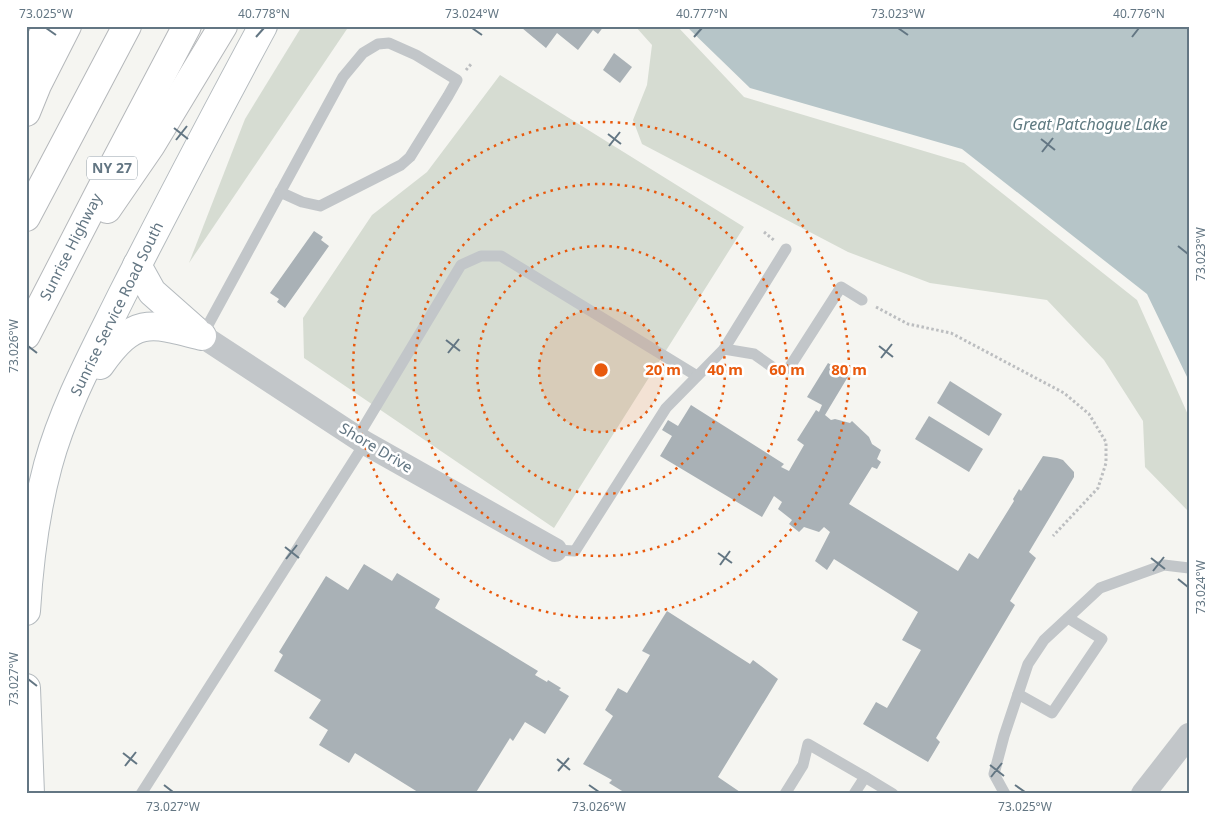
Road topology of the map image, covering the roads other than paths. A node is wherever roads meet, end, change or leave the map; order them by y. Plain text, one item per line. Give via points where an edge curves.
1 (48, 26) edge
2 (67, 26) edge
3 (127, 26) edge
4 (187, 26) edge
5 (223, 26) edge
6 (263, 26) edge
7 (26, 66) edge
8 (26, 112) edge
9 (280, 192) junction
10 (26, 217) edge
11 (786, 249) dead end
12 (137, 266) junction
13 (862, 300) road end
14 (38, 310) junction
15 (26, 335) edge
16 (202, 336) junction
17 (724, 349) junction
18 (697, 376) junction
19 (61, 422) junction
20 (361, 441) junction
21 (555, 550) joint
22 (1189, 568) edge
23 (26, 611) edge
24 (1068, 618) junction
25 (26, 688) edge
26 (1018, 694) junction
27 (1189, 735) edge
28 (865, 777) junction
29 (30, 794) edge
30 (141, 794) edge
31 (785, 794) edge
32 (854, 794) edge
33 (893, 794) edge
34 (1005, 794) edge
35 (1143, 794) edge

1 - 7 main road
2 - 8 main road via 36,85
3 - 10 main road
4 - 14 main road, Sunrise Highway / NY 27
5 - 14 main road via 150,145
6 - 12 main road, Sunrise Service Road South
9 - 9 lane via 343,77 363,53 378,44 389,43 457,80 410,157 401,165 320,206
9 - 16 lane
11 - 17 lane
12 - 16 main road via 156,296
12 - 19 main road, Sunrise Service Road South
13 - 17 lane via 841,287 790,368 778,371 754,354
14 - 15 main road, Sunrise Highway / NY 27
16 - 19 main road via 166,326 142,326 132,330 113,347
16 - 20 street, Shore Drive
17 - 18 lane
18 - 20 lane via 501,256 481,256 462,265
18 - 21 lane via 666,408 575,550
19 - 23 main road, Sunrise Service Road South via 38,509
20 - 21 street, Shore Drive
20 - 30 lane
22 - 24 lane via 1164,566 1100,588
24 - 26 lane via 1044,640 1028,664
24 - 26 lane via 1102,639 1052,713
25 - 29 main road
26 - 34 lane via 994,774
27 - 35 street
28 - 31 lane via 808,744 803,765
28 - 32 lane
28 - 33 lane

